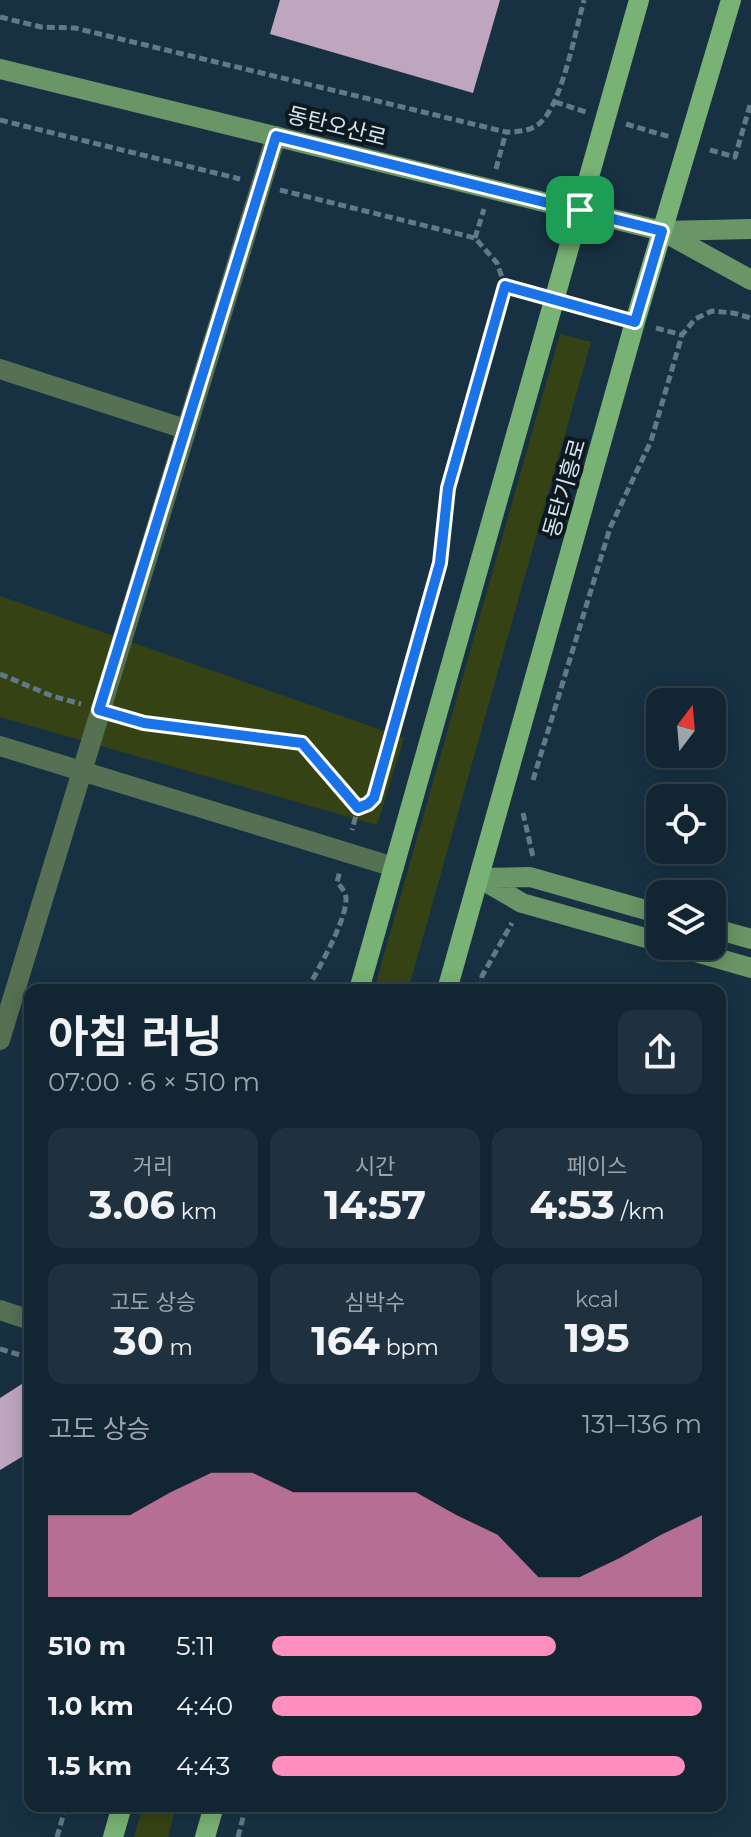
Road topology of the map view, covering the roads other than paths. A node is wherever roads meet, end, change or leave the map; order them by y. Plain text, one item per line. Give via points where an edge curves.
1 (639, 0) edge
2 (731, 0) edge
3 (0, 69) edge
4 (276, 136) junction
5 (580, 210) junction
6 (751, 229) edge
7 (662, 231) junction
8 (751, 280) edge
9 (0, 369) edge
10 (185, 429) junction
11 (0, 746) edge
12 (81, 770) junction
13 (394, 867) junction
14 (479, 878) junction
15 (646, 910) edge
16 (726, 932) edge
17 (646, 938) edge
18 (751, 939) edge
19 (723, 960) edge
20 (751, 968) edge
21 (361, 984) edge
22 (449, 984) edge
23 (0, 1040) edge
24 (0, 1310) edge
25 (24, 1318) edge
26 (120, 1812) edge
27 (212, 1812) edge
28 (113, 1837) edge
29 (205, 1837) edge

1 - 5 main road
2 - 7 main road, 동탄기흥로
3 - 4 street, 동탄오산로
4 - 5 street, 동탄오산로
4 - 10 street
5 - 7 street, 동탄오산로
5 - 13 main road
6 - 7 street, 동탄오산로
7 - 8 street, 동탄오산로
7 - 14 main road, 동탄기흥로
9 - 10 street
10 - 12 street
11 - 12 street
12 - 13 street
12 - 23 street
13 - 21 main road
14 - 15 street via 530,877
14 - 17 street via 522,903
14 - 22 main road, 동탄기흥로
16 - 18 street
19 - 20 street
24 - 25 street
26 - 28 main road
27 - 29 main road

